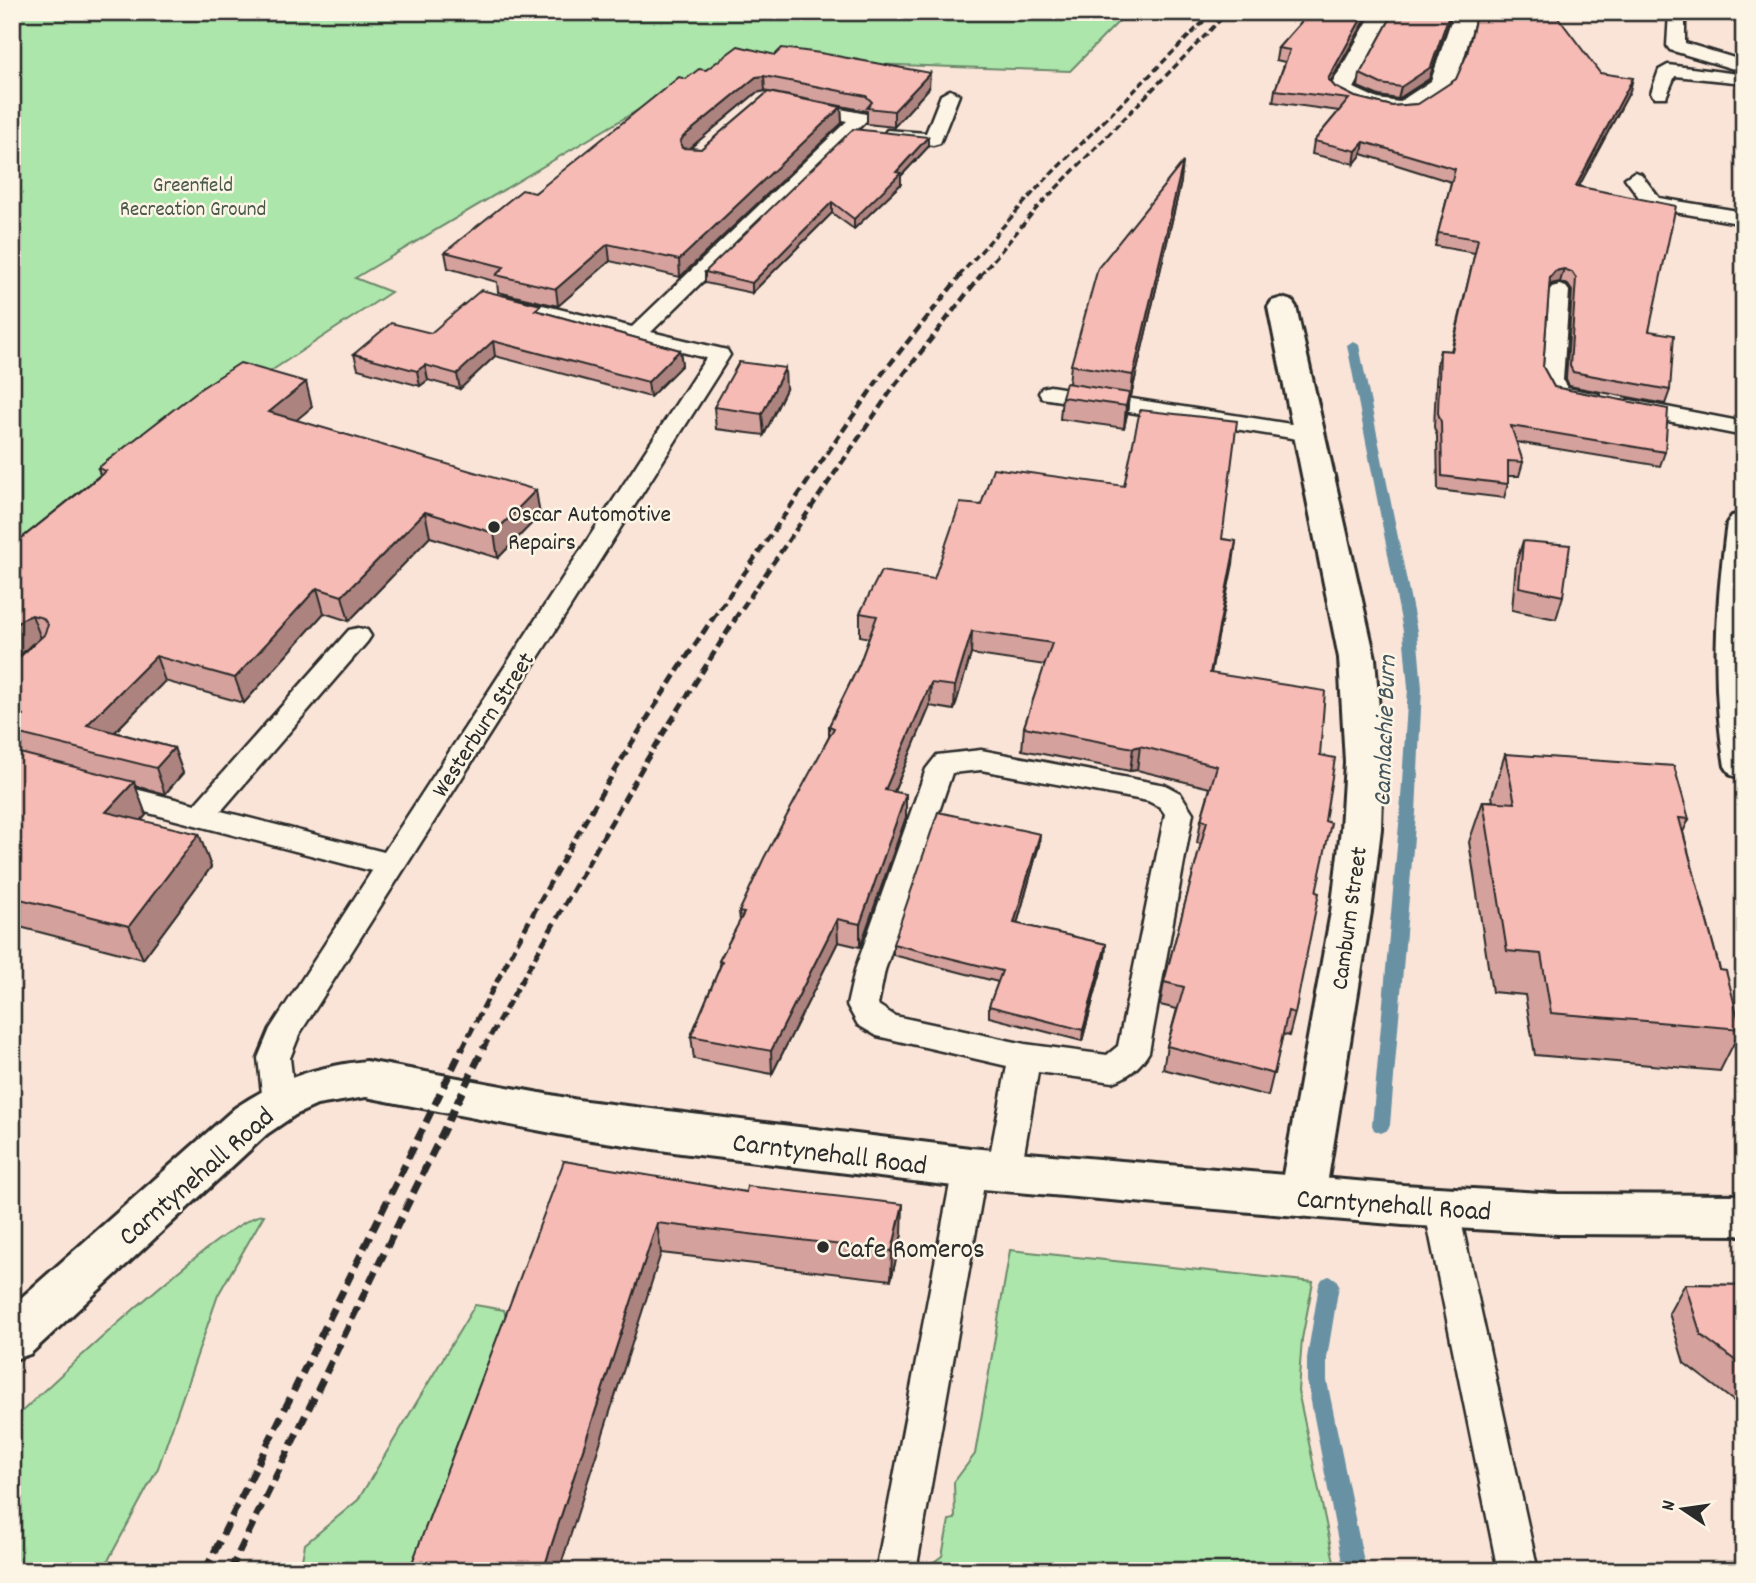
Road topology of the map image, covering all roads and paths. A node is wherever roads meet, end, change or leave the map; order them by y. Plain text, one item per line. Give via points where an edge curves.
1 (1385, 12) edge
2 (1465, 12) edge
3 (1677, 12) edge
4 (1744, 67) edge
5 (1744, 80) edge
6 (1660, 93) dead end
7 (950, 95) dead end
8 (791, 104) edge
9 (848, 130) junction
10 (1634, 178) dead end
11 (1744, 218) edge
12 (1559, 292) dead end
13 (481, 296) edge
14 (1282, 307) dead end
15 (637, 334) junction
16 (1050, 393) dead end
17 (1744, 429) edge
18 (1310, 434) junction
19 (1744, 523) edge
20 (1739, 609) edge
21 (358, 636) dead end
22 (1744, 766) edge
23 (80, 785) edge
24 (201, 816) junction
25 (392, 865) junction
26 (1025, 1057) junction
27 (279, 1102) junction
28 (987, 1169) junction
29 (1302, 1197) junction
30 (1441, 1207) junction
31 (1744, 1215) edge
32 (12, 1338) edge
33 (896, 1571) edge
34 (1518, 1571) edge

1 - 2 street via 1340,91 1372,106 1404,110 1442,85
3 - 4 lane via 1676,46
5 - 6 lane via 1668,70
7 - 9 lane via 933,139
8 - 9 lane via 860,118
9 - 15 lane
10 - 11 lane via 1653,203
12 - 17 lane via 1552,380 1558,393
13 - 15 lane
14 - 18 street, Camburn Street
15 - 25 lane, Westerburn Street via 719,355
16 - 18 lane
18 - 29 street, Camburn Street via 1357,658 1364,762 1351,912
19 - 20 street
20 - 22 street via 1731,649 1734,719
21 - 24 lane
23 - 24 lane
24 - 25 lane
25 - 27 lane, Westerburn Street via 277,1046
26 - 26 lane via 1113,1069 1133,1052 1179,813 1170,800 1155,792 981,760 947,762 940,769 870,970 860,1002 862,1010 888,1027
26 - 28 lane
27 - 28 street, Carntynehall Road via 325,1084 366,1079 681,1134
27 - 32 street, Carntynehall Road via 216,1151
28 - 29 street, Carntynehall Road
28 - 33 lane
29 - 30 street, Carntynehall Road
30 - 31 street, Carntynehall Road via 1558,1214
30 - 34 lane

